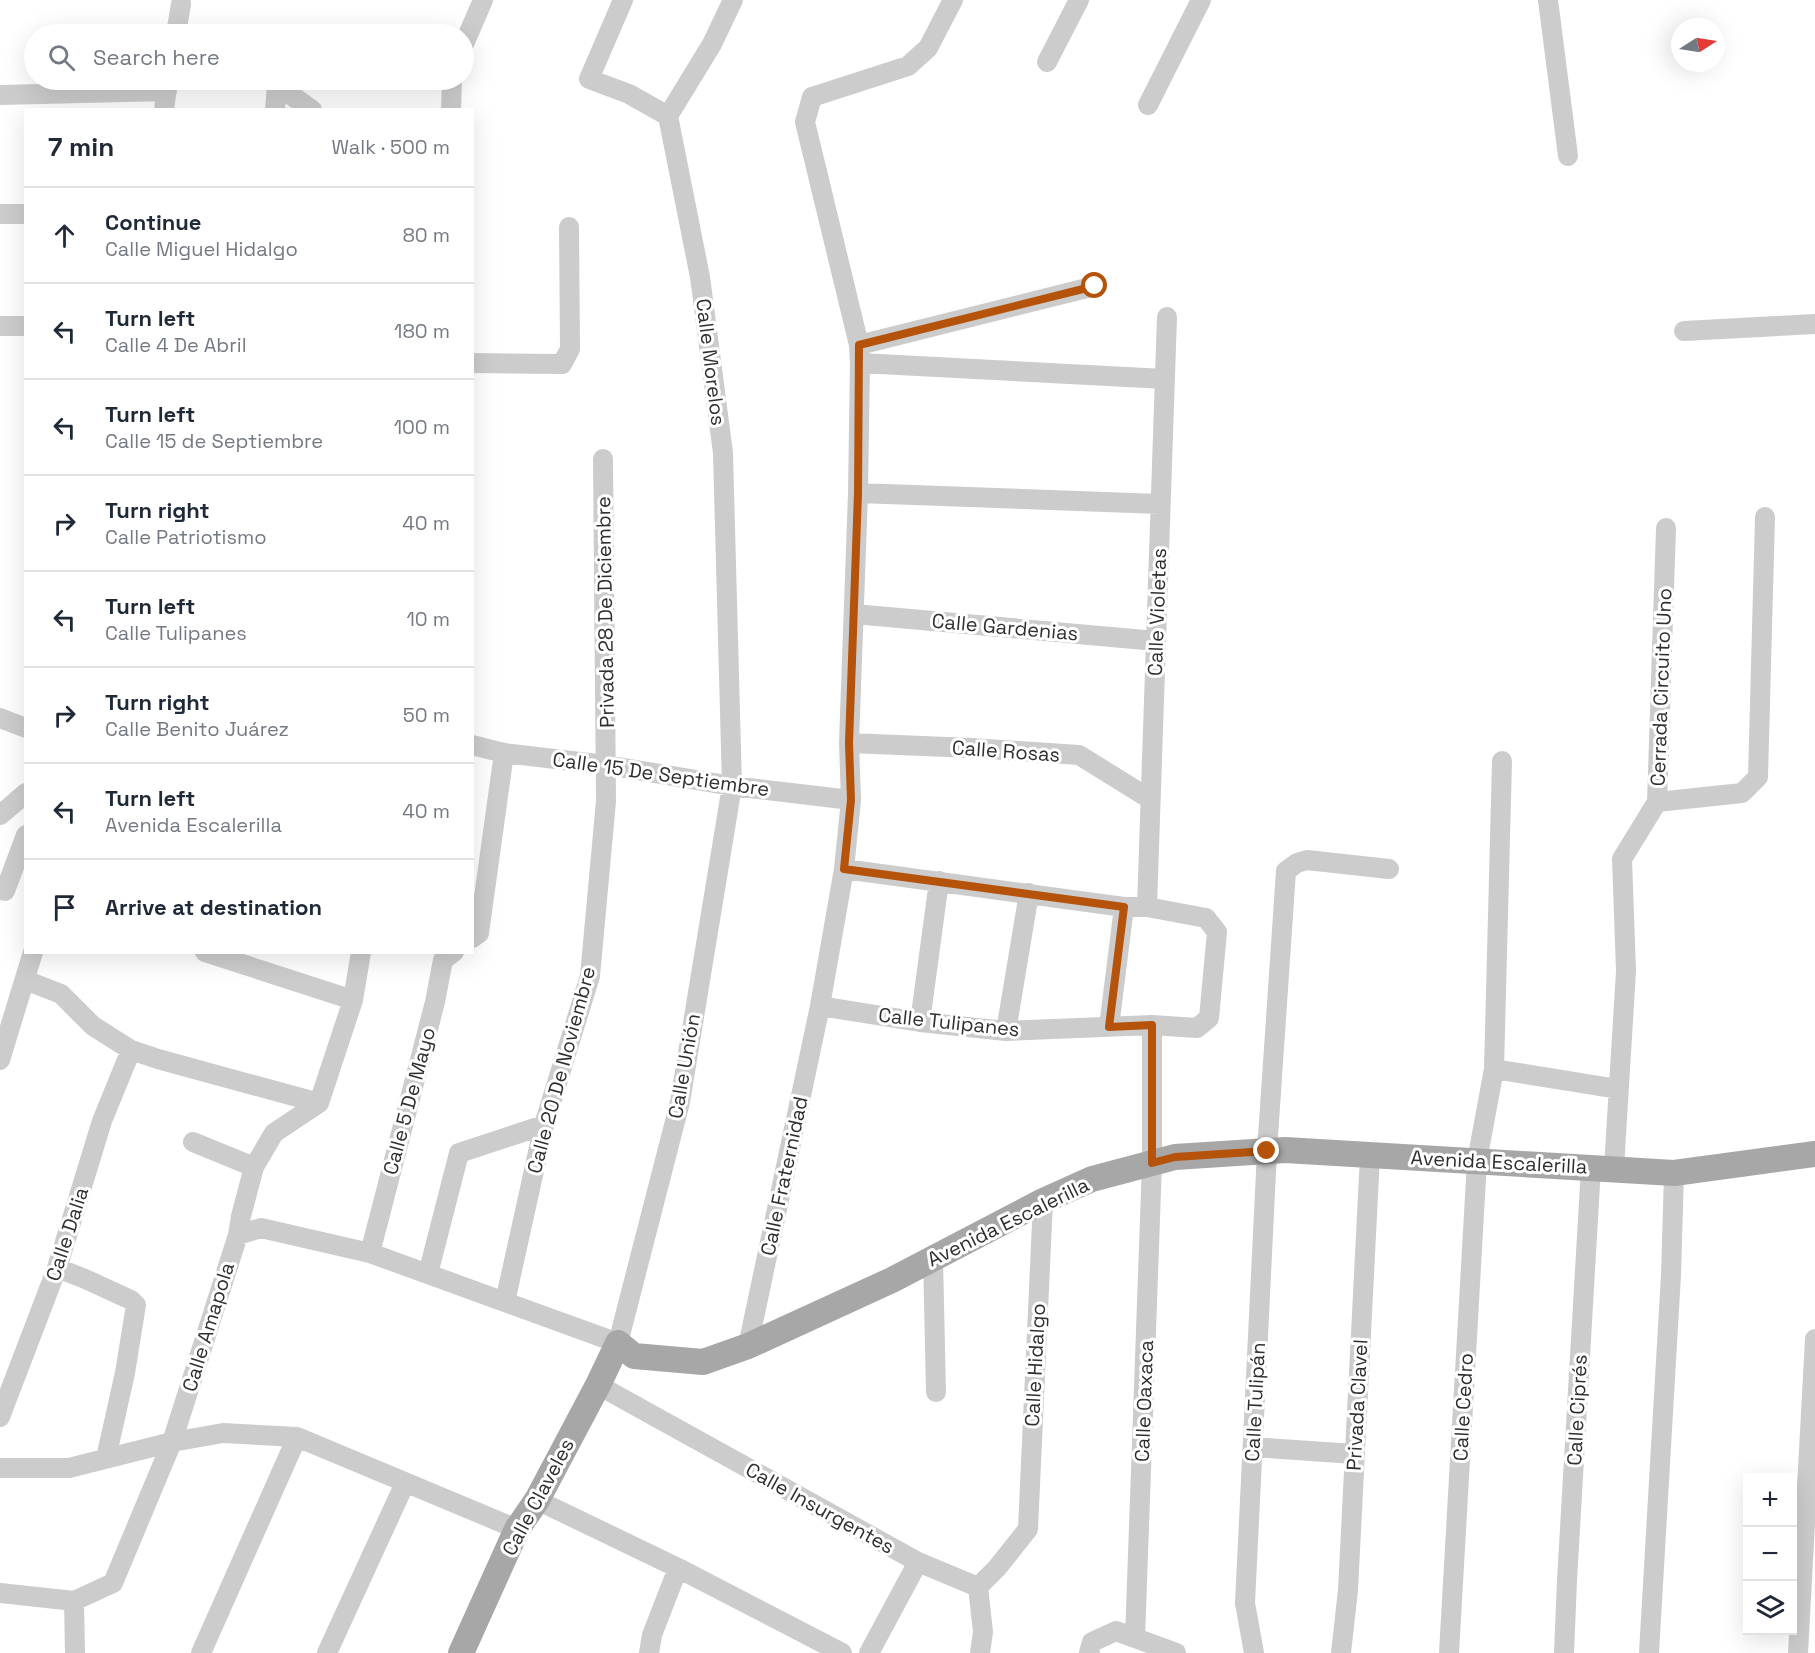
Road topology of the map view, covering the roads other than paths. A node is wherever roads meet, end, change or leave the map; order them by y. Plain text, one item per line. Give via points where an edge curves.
1 (483, 0) edge
2 (623, 0) edge
3 (733, 0) edge
4 (953, 0) edge
5 (1080, 0) edge
6 (1202, 0) edge
7 (1548, 0) edge
8 (180, 1) edge
9 (177, 24) edge
10 (473, 24) edge
11 (1047, 62) dead end
12 (277, 90) edge
13 (284, 90) edge
14 (452, 90) edge
15 (166, 93) edge
16 (0, 95) edge
17 (1148, 105) dead end
18 (275, 108) edge
19 (309, 108) edge
20 (452, 108) edge
21 (668, 116) junction
22 (1568, 156) dead end
23 (0, 214) edge
24 (24, 214) edge
25 (569, 227) dead end
26 (1095, 286) dead end
27 (1167, 317) dead end
28 (1815, 324) edge
29 (0, 326) edge
30 (24, 326) edge
31 (1684, 331) dead end
32 (859, 354) junction
33 (474, 363) edge
34 (1166, 379) junction
35 (603, 459) dead end
36 (858, 493) junction
37 (1160, 504) junction
38 (1765, 517) dead end
39 (1666, 528) dead end
40 (854, 614) junction
41 (1156, 640) junction
42 (0, 718) edge
43 (24, 727) edge
44 (849, 743) junction
45 (474, 746) edge
46 (504, 753) junction
47 (1502, 761) dead end
48 (606, 765) junction
49 (732, 786) junction
50 (24, 795) edge
51 (1150, 799) junction
52 (851, 800) junction
53 (1657, 802) junction
54 (0, 815) edge
55 (24, 840) edge
56 (844, 869) junction
57 (1389, 869) dead end
58 (939, 881) junction
59 (5, 891) dead end
60 (1029, 894) junction
61 (1124, 907) junction
62 (1148, 907) junction
63 (474, 937) edge
64 (32, 954) edge
65 (211, 954) edge
66 (361, 954) edge
67 (451, 954) edge
68 (25, 980) junction
69 (353, 1000) junction
70 (820, 1006) junction
71 (6, 1020) edge
72 (920, 1022) junction
73 (1152, 1025) junction
74 (1109, 1027) junction
75 (1006, 1031) junction
76 (131, 1050) junction
77 (0, 1060) edge
78 (1494, 1070) junction
79 (1618, 1089) junction
80 (319, 1103) junction
81 (544, 1125) junction
82 (193, 1142) dead end
83 (1267, 1151) junction
84 (1815, 1154) edge
85 (1370, 1156) junction
86 (1477, 1161) junction
87 (1152, 1163) junction
88 (254, 1167) junction
89 (1602, 1168) junction
90 (1674, 1173) junction
91 (1043, 1201) junction
92 (238, 1235) junction
93 (369, 1253) junction
94 (933, 1258) junction
95 (57, 1268) junction
96 (428, 1274) junction
97 (505, 1302) junction
98 (1815, 1339) edge
99 (618, 1343) junction
100 (748, 1346) junction
101 (598, 1385) junction
102 (936, 1392) dead end
103 (0, 1417) edge
104 (297, 1437) junction
105 (172, 1442) junction
106 (1253, 1447) junction
107 (1354, 1454) junction
108 (106, 1458) junction
109 (0, 1468) edge
110 (405, 1483) junction
111 (537, 1500) junction
112 (517, 1529) junction
113 (918, 1562) junction
114 (1809, 1562) edge
115 (678, 1568) junction
116 (978, 1587) junction
117 (0, 1593) edge
118 (74, 1601) junction
119 (1135, 1638) junction
120 (75, 1653) edge
121 (201, 1653) edge
122 (327, 1653) edge
123 (461, 1653) edge
124 (649, 1653) edge
125 (842, 1653) edge
126 (869, 1653) edge
127 (980, 1653) edge
128 (1089, 1653) edge
129 (1176, 1653) edge
130 (1254, 1653) edge
131 (1341, 1653) edge
132 (1449, 1653) edge
133 (1564, 1653) edge
134 (1649, 1653) edge
135 (1798, 1653) edge

1 - 10 street
2 - 21 street via 589,80 629,94
3 - 21 street via 712,44
4 - 32 street, Calle Fraternidad via 928,48 908,66 812,97 805,122
5 - 11 street
6 - 17 street
7 - 22 street
8 - 9 street
12 - 18 street
13 - 19 street
14 - 20 street
15 - 16 street
21 - 49 street, Calle Morelos via 700,278 723,453
23 - 24 street
25 - 33 street via 570,349 562,364
26 - 32 street
27 - 34 street, Calle Violetas
28 - 31 street
29 - 30 street
32 - 34 street
32 - 36 street, Calle Fraternidad
34 - 37 street, Calle Violetas
35 - 48 street, Privada 28 De Diciembre
36 - 37 street
36 - 40 street, Calle Fraternidad
37 - 41 street, Calle Violetas
38 - 53 street via 1758,777 1742,793
39 - 53 street, Cerrada Circuito Uno
40 - 41 street, Calle Gardenias
40 - 44 street, Calle Fraternidad
41 - 51 street, Calle Violetas
42 - 43 street
44 - 51 street, Calle Rosas via 1079,755
44 - 52 street, Calle Fraternidad
45 - 46 street, Calle 15 De Septiembre
46 - 48 street, Calle 15 De Septiembre
46 - 63 street via 479,933
47 - 78 street, Calle Cedro
48 - 49 street, Calle 15 De Septiembre
48 - 81 street, Calle 20 De Noviembre via 590,976
49 - 52 street, Calle 15 De Septiembre
49 - 99 street, Calle Unión via 680,1102
50 - 54 street
51 - 62 street, Calle Violetas
52 - 56 street, Calle Fraternidad
53 - 79 street, Cerrada Circuito Uno via 1622,859 1626,971
55 - 59 street
56 - 58 street
56 - 70 street, Calle Fraternidad
57 - 83 street, Calle Tulipán via 1307,860 1286,871
58 - 60 street
58 - 72 street
60 - 61 street
60 - 75 street
61 - 62 street
61 - 74 street
62 - 73 street, Calle Tulipanes via 1206,918 1217,932 1209,1018 1197,1028
64 - 68 street
65 - 69 street
66 - 69 street
67 - 93 street, Calle 5 De Mayo via 443,960
68 - 71 street
68 - 76 street via 61,994 93,1026
69 - 80 street
70 - 72 street, Calle Tulipanes
70 - 100 street, Calle Fraternidad
71 - 77 street
72 - 75 street, Calle Tulipanes
73 - 74 street, Calle Tulipanes
73 - 87 street, Calle Oaxaca
74 - 75 street, Calle Tulipanes
76 - 80 street
76 - 95 street, Calle Dalia via 102,1121
78 - 79 street
78 - 86 street, Calle Cedro
79 - 89 street, Cerrada Circuito Uno
80 - 88 street, Calle Amapola via 274,1133
81 - 96 street via 459,1153
81 - 97 street, Calle 20 De Noviembre
82 - 88 street
83 - 85 main road, Avenida Escalerilla
83 - 87 main road, Avenida Escalerilla via 1175,1157
83 - 106 street, Calle Tulipán
84 - 90 main road, Avenida Escalerilla
85 - 86 main road, Avenida Escalerilla
85 - 107 street, Privada Clavel
86 - 89 main road, Avenida Escalerilla
86 - 132 street, Calle Cedro
87 - 91 main road, Avenida Escalerilla via 1092,1179
87 - 119 street, Calle Oaxaca
88 - 92 street, Calle Amapola
89 - 90 main road, Avenida Escalerilla
89 - 133 street, Calle Ciprés
90 - 134 street
91 - 94 main road, Avenida Escalerilla
91 - 116 street, Calle Hidalgo via 1028,1529
92 - 93 street via 261,1228
92 - 105 street, Calle Amapola
93 - 96 street
94 - 100 main road, Avenida Escalerilla
94 - 102 street
95 - 103 street, Calle Dalia
95 - 108 street via 122,1295 136,1305
96 - 97 street
97 - 99 street
98 - 114 street
99 - 100 main road, Avenida Escalerilla via 634,1356 703,1362
99 - 101 main road, Calle Claveles
101 - 111 main road, Calle Claveles
101 - 113 street, Calle Insurgentes
104 - 105 street via 223,1433
104 - 110 street
104 - 121 street
105 - 108 street
105 - 118 street, Calle Amapola via 113,1583
106 - 107 street
106 - 130 street, Calle Tulipán via 1245,1603
107 - 131 street, Privada Clavel
108 - 109 street via 69,1468
110 - 112 street
110 - 122 street
111 - 112 main road, Calle Claveles
111 - 115 street
112 - 123 main road, Calle Claveles
113 - 116 street, Calle Insurgentes
113 - 126 street
114 - 135 street
115 - 124 street
115 - 125 street
116 - 127 street via 983,1632
117 - 118 street
118 - 120 street
119 - 128 street via 1116,1631 1092,1642
119 - 129 street

